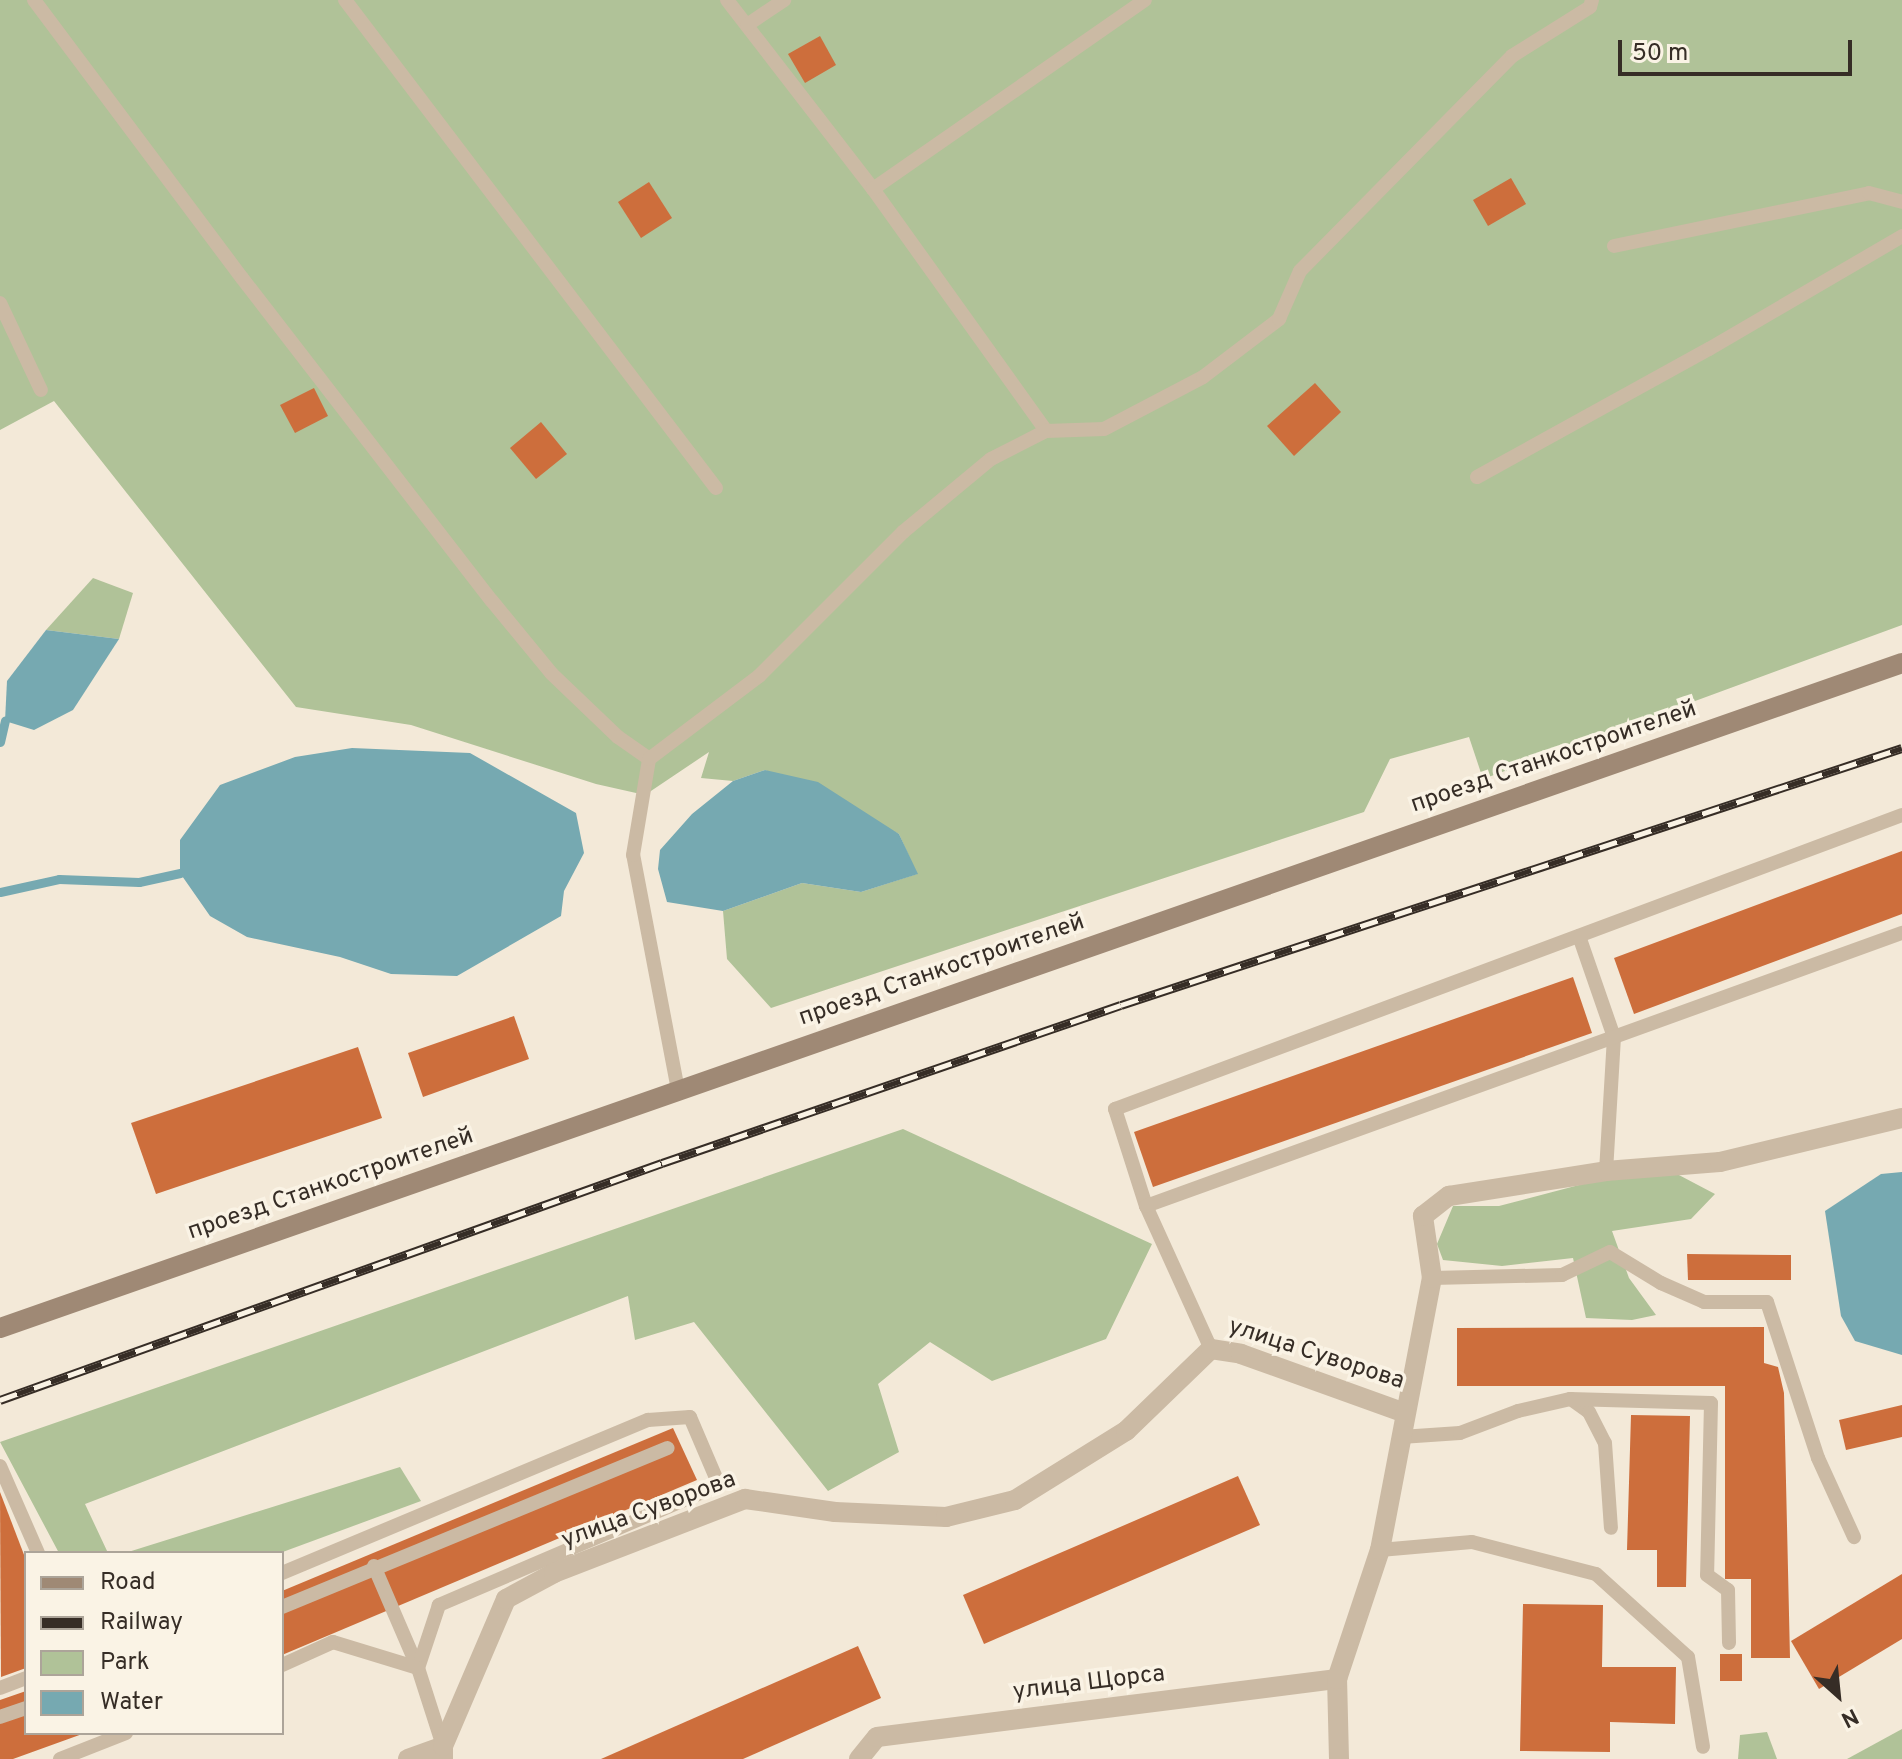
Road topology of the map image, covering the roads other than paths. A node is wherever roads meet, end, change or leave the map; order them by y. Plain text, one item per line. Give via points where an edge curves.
1 (34, 0) edge
2 (345, 0) edge
3 (727, 0) edge
4 (784, 0) edge
5 (1145, 0) edge
6 (1592, 0) edge
7 (747, 25) junction
8 (873, 189) junction
9 (1902, 202) edge
10 (1902, 236) edge
11 (1614, 246) dead end
12 (0, 303) edge
13 (41, 390) dead end
14 (1046, 431) junction
15 (1477, 477) dead end
16 (716, 488) dead end
17 (1902, 663) edge
18 (649, 759) junction
19 (1902, 815) edge
20 (1902, 933) edge
21 (1579, 936) junction
22 (1614, 1037) junction
23 (678, 1090) junction
24 (1902, 1118) edge
25 (1606, 1171) junction
26 (1146, 1206) junction
27 (1432, 1278) junction
28 (0, 1328) edge
29 (1211, 1349) junction
30 (1570, 1399) junction
31 (1405, 1413) junction
32 (1401, 1437) junction
33 (668, 1448) dead end
34 (0, 1466) edge
35 (1611, 1528) dead end
36 (1854, 1537) dead end
37 (1380, 1550) junction
38 (37, 1551) edge
39 (374, 1566) junction
40 (284, 1572) edge
41 (284, 1606) edge
42 (1729, 1643) dead end
43 (284, 1664) edge
44 (418, 1668) junction
45 (24, 1679) edge
46 (1337, 1679) junction
47 (0, 1688) edge
48 (24, 1709) edge
49 (0, 1717) edge
50 (121, 1735) edge
51 (1703, 1747) dead end
52 (443, 1753) edge
53 (60, 1759) edge
54 (408, 1759) edge
55 (859, 1759) edge
56 (1339, 1759) edge

1 - 18 lane via 492,601 552,674
2 - 16 lane
3 - 7 lane
4 - 7 lane
5 - 8 lane
6 - 14 lane via 1590,7 1512,56 1300,271 1279,319 1203,377 1104,429
7 - 8 lane
8 - 14 lane
9 - 11 lane via 1869,193
10 - 15 lane
12 - 13 lane
14 - 18 lane via 991,459 903,532 759,676
17 - 23 main road, проезд Станкостроителей
18 - 23 lane via 633,855
19 - 21 lane
20 - 22 lane
21 - 22 lane
21 - 26 lane via 1115,1109
22 - 25 lane
22 - 26 lane
23 - 28 main road, проезд Станкостроителей
24 - 25 street, улица Суворова via 1720,1162
25 - 27 street, улица Суворова via 1449,1196 1423,1216
26 - 29 lane
27 - 31 street, улица Суворова
27 - 36 lane via 1562,1275 1610,1252 1704,1302 1767,1302 1818,1458
29 - 31 street, улица Суворова via 1241,1354
29 - 52 street, улица Суворова via 1126,1431 1015,1500 946,1517 835,1512 745,1499 554,1573 506,1599
30 - 32 lane via 1460,1433
30 - 35 lane via 1589,1412 1605,1443
30 - 42 lane via 1711,1403 1707,1575 1728,1590
31 - 32 street
32 - 37 street
33 - 39 lane
34 - 38 lane
37 - 46 street
37 - 51 lane via 1472,1542 1596,1574 1688,1657
39 - 41 lane
39 - 44 lane
40 - 44 lane via 648,1420 690,1417 719,1485 439,1605
43 - 44 lane via 333,1642
44 - 52 lane
45 - 47 lane
46 - 55 street, улица Щорса via 877,1737
46 - 56 street
48 - 49 lane
50 - 53 lane
52 - 54 street

